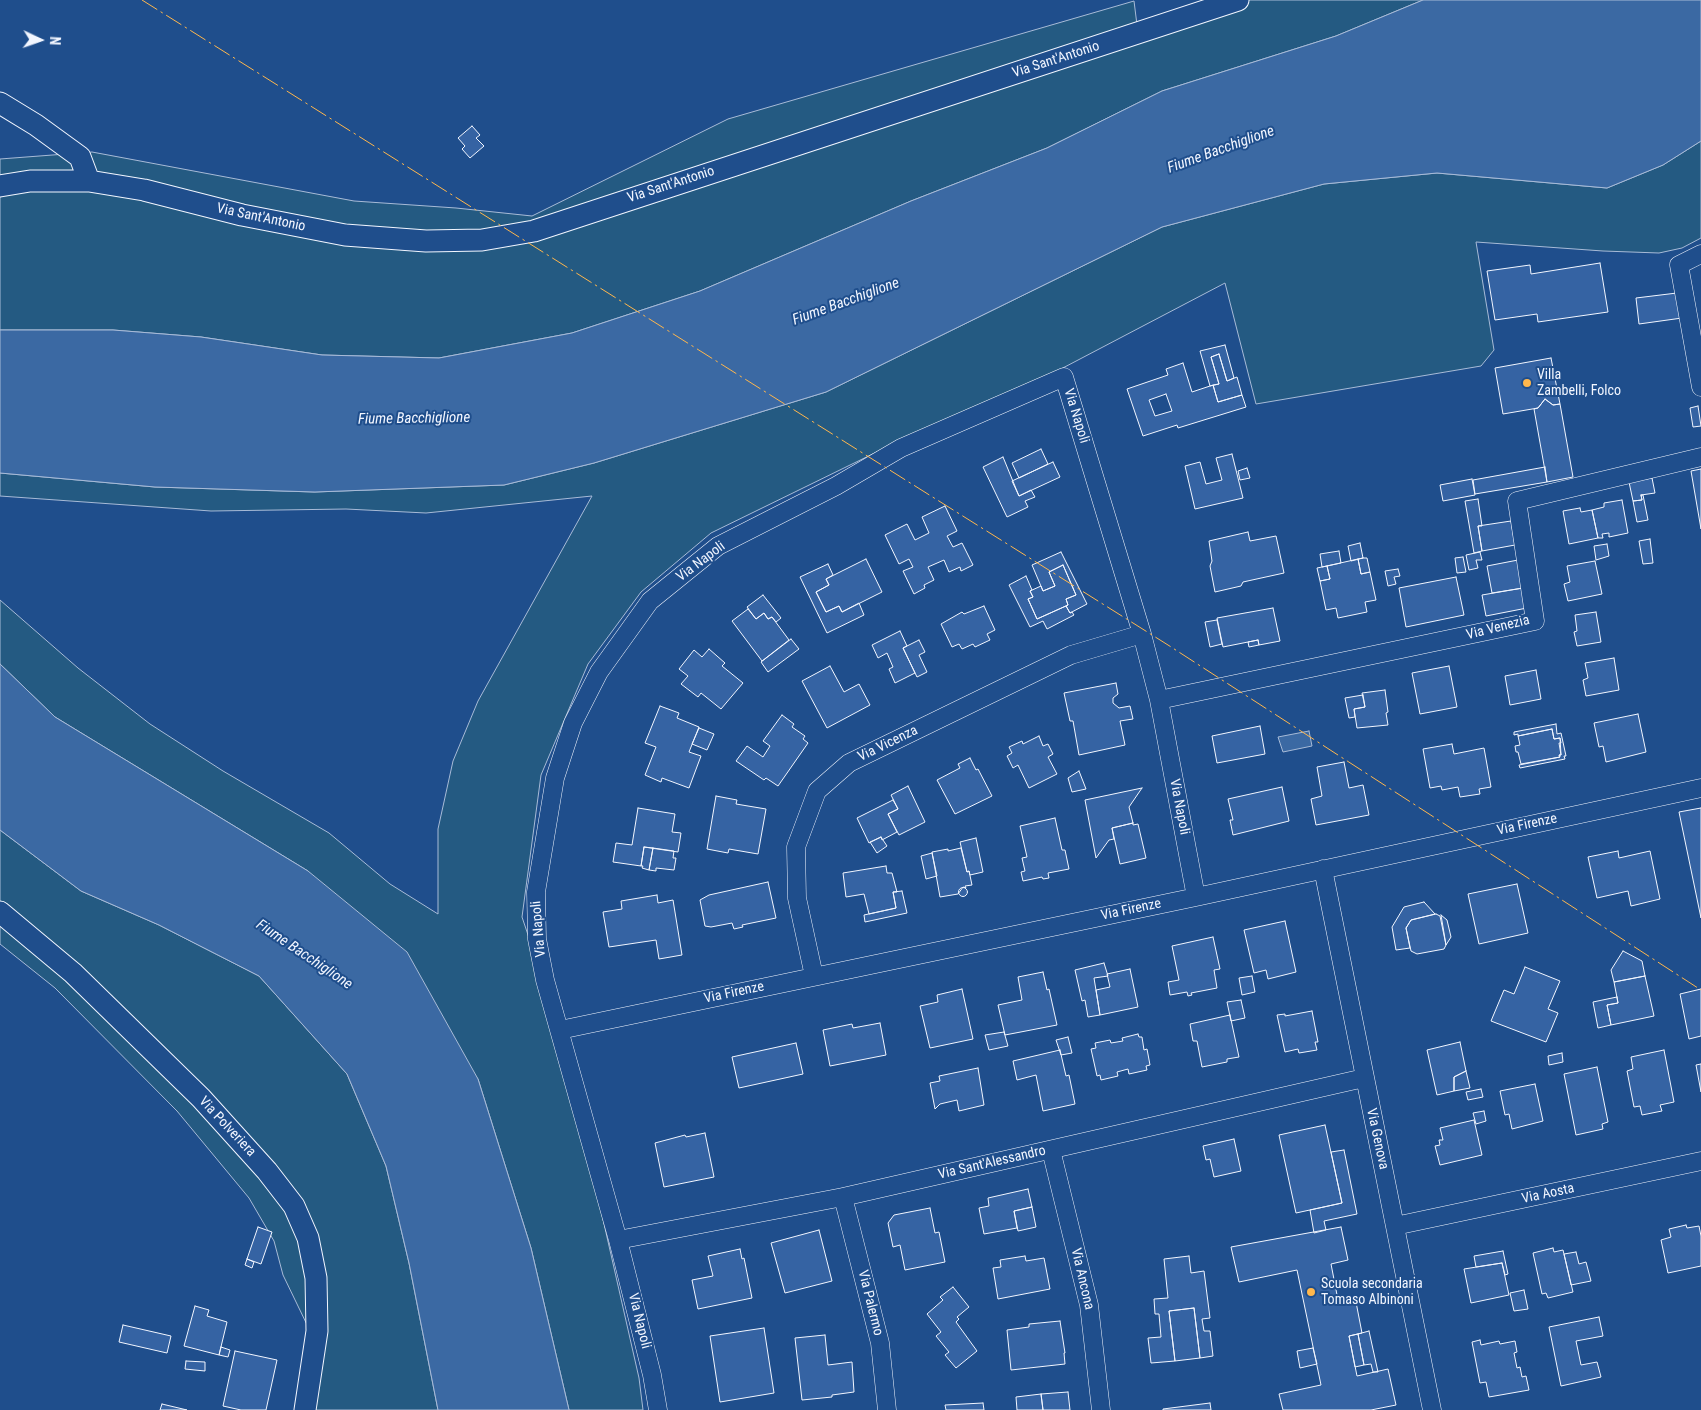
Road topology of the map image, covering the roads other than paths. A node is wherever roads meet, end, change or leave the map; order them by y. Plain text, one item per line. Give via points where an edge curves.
1 (1238, 0) edge
2 (0, 103) edge
3 (89, 181) junction
4 (0, 186) edge
5 (1701, 254) edge
6 (1701, 387) edge
7 (1701, 457) edge
8 (1142, 634) junction
9 (1159, 700) junction
10 (1701, 788) edge
11 (1323, 869) junction
12 (1196, 896) junction
13 (0, 912) edge
14 (814, 976) junction
15 (560, 1030) junction
16 (1364, 1078) junction
17 (1051, 1150) junction
18 (1701, 1161) edge
19 (843, 1196) junction
20 (1395, 1226) junction
21 (618, 1240) junction
22 (305, 1410) edge
23 (658, 1410) edge
24 (887, 1410) edge
25 (1100, 1410) edge
26 (1432, 1410) edge

1 - 3 street, Via Sant'Antonio via 534,231 482,240 426,241 345,236 242,215 144,190
2 - 3 street via 80,158
3 - 4 street, Via Sant'Antonio via 30,181
5 - 6 street via 1679,264
7 - 9 street, Via Venezia via 1517,501 1535,621
8 - 9 street, Via Napoli
8 - 14 street, Via Vicenza via 1062,659 849,763 817,790 796,847 798,898
8 - 15 street, Via Napoli via 1064,377 901,448 836,486 718,546 650,601 599,672 573,722 555,778 536,892 537,939
9 - 12 street, Via Napoli
10 - 11 street, Via Firenze
11 - 12 street, Via Firenze
11 - 16 street, Via Genova
12 - 14 street, Via Firenze
13 - 22 street, Via Polveriera via 73,973 201,1098 294,1206 308,1238 316,1278 317,1332
14 - 15 street, Via Firenze
15 - 21 street, Via Napoli
16 - 17 street, Via Sant'Alessandro
16 - 20 street, Via Genova
17 - 19 street, Via Sant'Alessandro
17 - 25 street, Via Ancona via 1089,1305
18 - 20 street, Via Aosta
19 - 21 street, Via Sant'Alessandro
19 - 24 street, Via Palermo via 880,1343
20 - 26 street, Via Genova
21 - 23 street, Via Napoli

